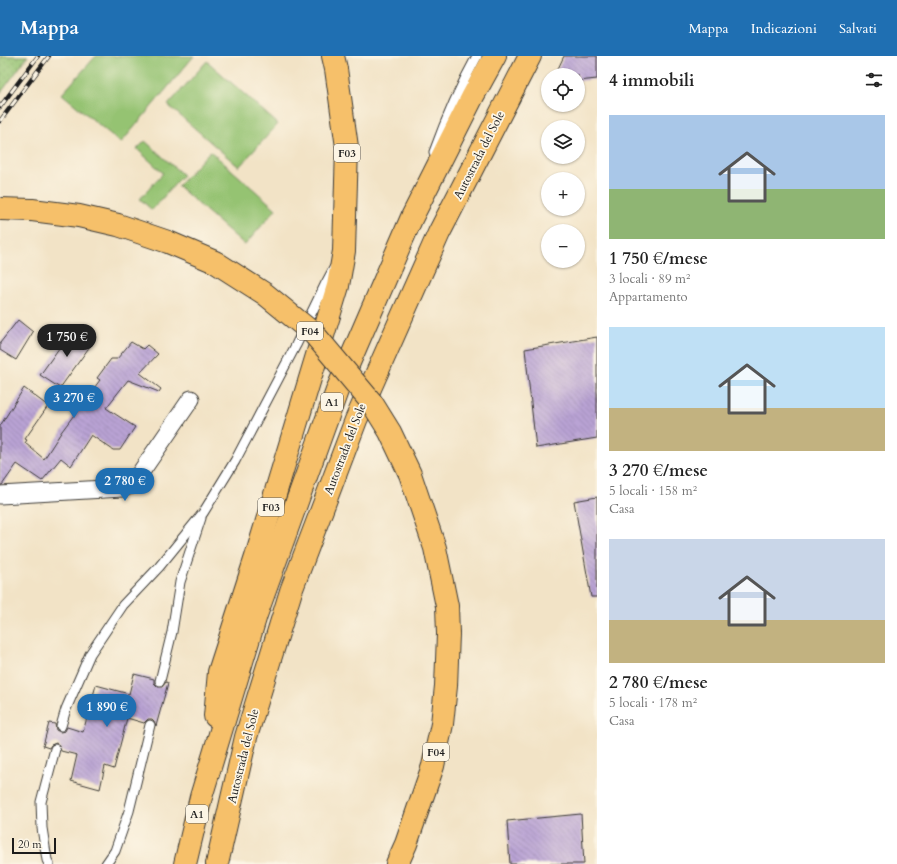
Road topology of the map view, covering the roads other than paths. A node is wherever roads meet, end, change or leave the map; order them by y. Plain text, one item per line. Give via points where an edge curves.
1 (333, 56) edge
2 (477, 56) edge
3 (495, 56) edge
4 (530, 56) edge
5 (0, 209) edge
6 (412, 217) junction
7 (344, 251) junction
8 (191, 399) dead end
9 (0, 495) edge
10 (203, 513) junction
11 (160, 681) dead end
12 (150, 725) dead end
13 (61, 726) dead end
14 (55, 750) dead end
15 (210, 765) junction
16 (49, 864) edge
17 (106, 864) edge
18 (185, 864) edge
19 (217, 864) edge
20 (397, 864) edge

1 - 7 highway, F03 via 347,147
2 - 6 lane via 442,131
3 - 6 highway, A1
4 - 19 highway, Autostrada del Sole / A1 via 439,233 356,420 289,598 246,737
5 - 20 highway, F04, bridge via 80,216 118,225 215,262 265,294 314,334 372,403 390,432 410,474 435,548 447,606 448,634 442,724 433,766
6 - 15 highway, A1 via 338,388 293,510 256,615
7 - 10 lane via 235,461
7 - 15 highway, F03 via 338,286 219,672
8 - 9 street via 132,485 122,488
10 - 11 lane via 180,582 172,632
10 - 13 lane via 124,605 90,654
12 - 17 lane via 129,811 115,851
14 - 16 lane via 41,802 42,828
15 - 18 highway, A1

